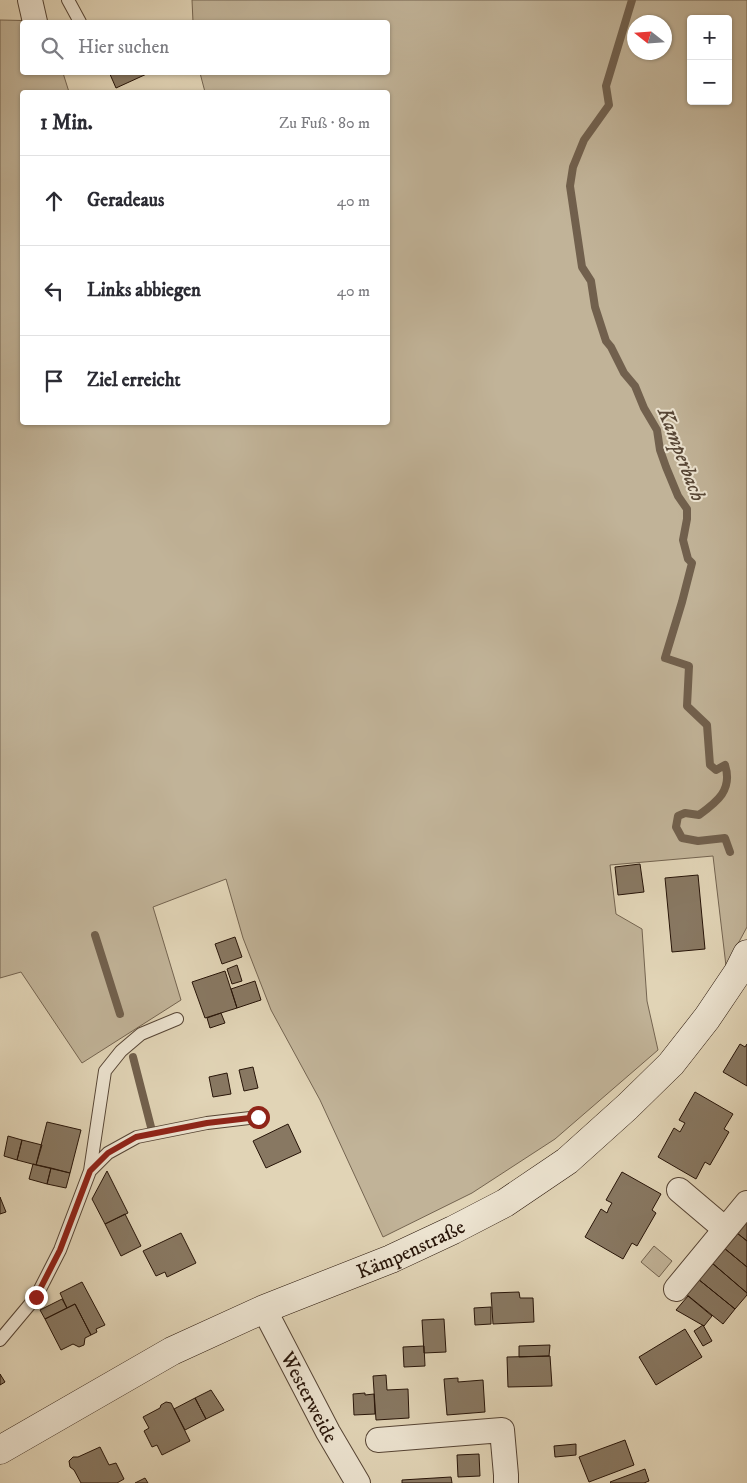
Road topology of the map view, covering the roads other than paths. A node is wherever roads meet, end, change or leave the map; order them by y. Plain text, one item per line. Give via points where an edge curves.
1 (30, 0) edge
2 (68, 0) edge
3 (35, 20) edge
4 (79, 20) edge
5 (747, 954) edge
6 (177, 1019) dead end
7 (258, 1117) dead end
8 (90, 1171) junction
9 (679, 1190) dead end
10 (747, 1203) edge
11 (725, 1229) junction
12 (676, 1288) dead end
13 (264, 1310) junction
14 (0, 1340) edge
15 (378, 1440) dead end
16 (0, 1450) edge
17 (358, 1483) edge
18 (506, 1483) edge

1 - 3 street
2 - 4 lane
5 - 13 street, Kämpenstraße via 707,1018 671,1064 567,1161 504,1203 453,1230
6 - 8 lane via 141,1034 120,1050 104,1071
7 - 8 lane via 136,1137 108,1153
8 - 14 lane via 60,1250 36,1297
9 - 11 street
10 - 11 street
11 - 12 street
13 - 16 street, Kämpenstraße via 172,1351
13 - 17 street, Westerweide
15 - 18 street via 502,1430

